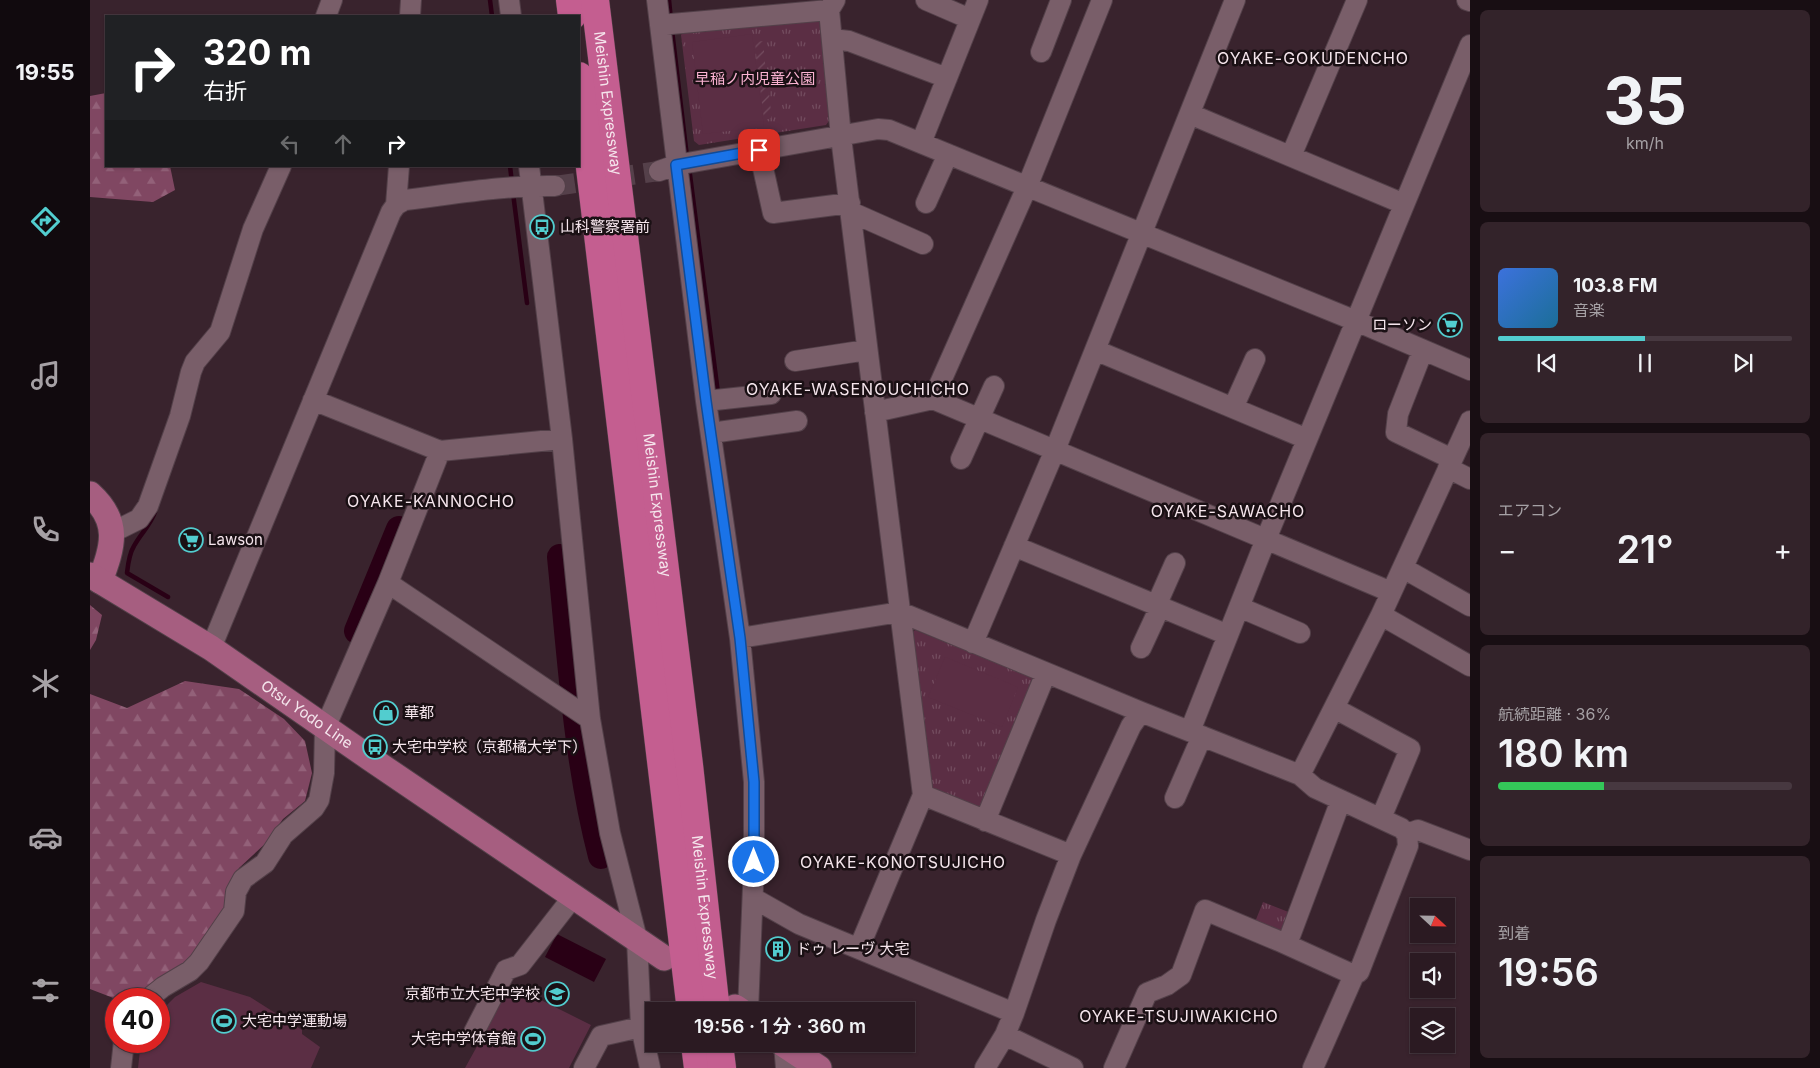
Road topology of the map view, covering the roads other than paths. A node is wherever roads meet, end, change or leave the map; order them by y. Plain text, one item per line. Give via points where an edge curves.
1 (332, 0) edge
2 (411, 0) edge
3 (509, 0) edge
4 (570, 0) edge
5 (595, 0) edge
6 (656, 0) edge
7 (926, 0) edge
8 (978, 0) edge
9 (1061, 0) edge
10 (1235, 0) edge
11 (1357, 0) edge
12 (1096, 2) edge
13 (832, 5) edge
14 (751, 8) edge
15 (326, 15) edge
16 (410, 15) edge
17 (511, 15) edge
18 (572, 15) edge
19 (970, 19) junction
20 (660, 25) junction
21 (832, 39) junction
22 (1470, 45) edge
23 (1041, 52) dead end
24 (1465, 73) edge
25 (947, 78) junction
26 (580, 84) edge
27 (1190, 114) junction
28 (841, 137) junction
29 (921, 143) junction
30 (759, 150) junction
31 (948, 154) junction
32 (1291, 156) junction
33 (281, 167) edge
34 (399, 167) edge
35 (668, 168) junction
36 (530, 176) edge
37 (555, 186) tunnel mouth
38 (1027, 187) junction
39 (926, 203) dead end
40 (1404, 204) junction
41 (396, 205) junction
42 (850, 208) junction
43 (1141, 234) junction
44 (923, 244) dead end
45 (1356, 321) junction
46 (867, 350) junction
47 (1094, 350) junction
48 (1423, 350) junction
49 (1255, 359) dead end
50 (795, 361) dead end
51 (1470, 370) edge
52 (994, 386) dead end
53 (771, 394) dead end
54 (933, 399) junction
55 (313, 400) junction
56 (706, 401) junction
57 (1233, 408) junction
58 (875, 412) junction
59 (980, 418) junction
60 (1470, 420) edge
61 (797, 421) dead end
62 (711, 433) junction
63 (562, 439) junction
64 (1307, 439) junction
65 (1055, 450) junction
66 (440, 451) junction
67 (961, 459) dead end
68 (1450, 464) junction
69 (1470, 479) edge
70 (90, 494) edge
71 (113, 532) junction
72 (1266, 539) junction
73 (1014, 546) junction
74 (1175, 562) dead end
75 (1403, 568) junction
76 (95, 578) edge
77 (388, 584) junction
78 (1391, 592) junction
79 (1158, 606) junction
80 (1470, 606) edge
81 (1239, 607) junction
82 (900, 612) junction
83 (1382, 615) junction
84 (1300, 633) dead end
85 (1228, 635) junction
86 (740, 638) junction
87 (973, 643) junction
88 (211, 648) junction
89 (1141, 648) dead end
90 (1470, 666) edge
91 (1046, 673) junction
92 (1334, 708) junction
93 (1141, 712) junction
94 (590, 719) junction
95 (325, 728) junction
96 (1196, 734) junction
97 (1300, 775) junction
98 (923, 795) junction
99 (1175, 798) dead end
100 (1341, 800) junction
101 (1381, 818) junction
102 (986, 821) junction
103 (1407, 834) junction
104 (1470, 850) edge
105 (1071, 855) junction
106 (573, 897) junction
107 (753, 898) junction
108 (636, 939) junction
109 (1287, 944) junction
110 (859, 948) junction
111 (664, 958) dead end
112 (1354, 975) junction
113 (162, 988) edge
114 (690, 1002) edge
115 (733, 1002) edge
116 (736, 1002) edge
117 (1014, 1013) junction
118 (641, 1028) junction
119 (474, 1032) dead end
120 (1004, 1034) junction
121 (696, 1052) edge
122 (720, 1052) edge
123 (785, 1052) edge
124 (796, 1052) edge
125 (123, 1053) edge
126 (121, 1068) edge
127 (584, 1068) edge
128 (650, 1068) edge
129 (698, 1068) edge
130 (722, 1068) edge
131 (786, 1068) edge
132 (819, 1068) edge
133 (985, 1068) edge
134 (1072, 1068) edge
135 (1114, 1068) edge
136 (1313, 1068) edge

1 - 15 street
2 - 16 street
3 - 17 street
4 - 18 highway
5 - 115 highway, Meishin Expressway via 689,765
6 - 20 street
7 - 19 street
8 - 19 street
9 - 23 street
10 - 27 street
11 - 32 street
12 - 38 street
13 - 14 street
13 - 21 street
14 - 20 street
19 - 25 street
20 - 35 street
21 - 25 street via 849,41
21 - 28 street
22 - 24 street
24 - 40 street
25 - 29 street
26 - 114 highway, Meishin Expressway
27 - 32 street
27 - 43 street
28 - 29 street via 878,129 890,130
28 - 30 street
28 - 42 street
29 - 31 street
30 - 35 street
30 - 42 street via 773,213
31 - 38 street
31 - 39 street
32 - 40 street
33 - 71 street via 253,229 220,332 195,362 191,372 180,416 148,506 139,519
34 - 41 street
35 - 56 street
36 - 37 street
36 - 41 street via 405,200
36 - 63 street
38 - 43 street
38 - 54 street
40 - 45 street
41 - 55 street
42 - 44 street via 864,220
42 - 46 street
43 - 45 street
43 - 47 street
45 - 48 street
45 - 64 street
46 - 50 street
46 - 58 street
47 - 57 street
47 - 65 street
48 - 51 street
48 - 68 street via 1398,414 1396,432
49 - 57 street
52 - 59 street
53 - 56 street
54 - 58 street
54 - 59 street
55 - 66 street
55 - 88 street
56 - 62 street
57 - 64 street
58 - 82 street
59 - 65 street
59 - 67 street
60 - 68 street
61 - 62 street
62 - 86 street
63 - 66 street
63 - 94 street via 567,583
64 - 72 street
65 - 72 street
65 - 73 street
66 - 77 street
68 - 69 street
68 - 75 street
70 - 71 main road via 101,504
71 - 76 main road, Otsu Yodo Line via 109,559
72 - 78 street
72 - 81 street
73 - 79 street
73 - 87 street
74 - 79 street
75 - 78 street
75 - 80 street
76 - 88 main road, Otsu Yodo Line
77 - 94 street
77 - 95 street
78 - 83 street
79 - 85 street
79 - 89 street
81 - 84 street
81 - 85 street
82 - 86 street
82 - 87 street
82 - 98 street
83 - 90 street
83 - 92 street
85 - 96 street
86 - 107 street via 754,782
87 - 91 street
88 - 95 main road, Otsu Yodo Line
91 - 93 street
91 - 102 street
92 - 97 street
92 - 101 street via 1410,749
93 - 96 street
93 - 105 street
94 - 108 street via 610,833
95 - 106 main road, Otsu Yodo Line
95 - 113 street via 324,772 319,800 314,808 283,835 265,863 243,879 236,892 234,911 199,962
96 - 97 street
96 - 99 street
97 - 100 street via 1315,788
98 - 102 street
98 - 110 street
100 - 101 street
100 - 109 street
101 - 103 street
102 - 105 street
103 - 104 street via 1418,830
103 - 112 street via 1408,846 1359,972
105 - 117 street
106 - 108 main road, Otsu Yodo Line
106 - 119 street via 520,965 506,970
107 - 110 street via 799,924
107 - 116 street
108 - 111 main road, Otsu Yodo Line
108 - 118 street
109 - 112 street
109 - 135 street via 1205,910 1181,975 1147,993
110 - 117 street
112 - 136 street
117 - 120 street
118 - 127 street via 601,1036
118 - 128 street
120 - 133 street
120 - 134 street
121 - 129 highway
122 - 130 highway
123 - 131 street
124 - 132 main road
125 - 126 street

